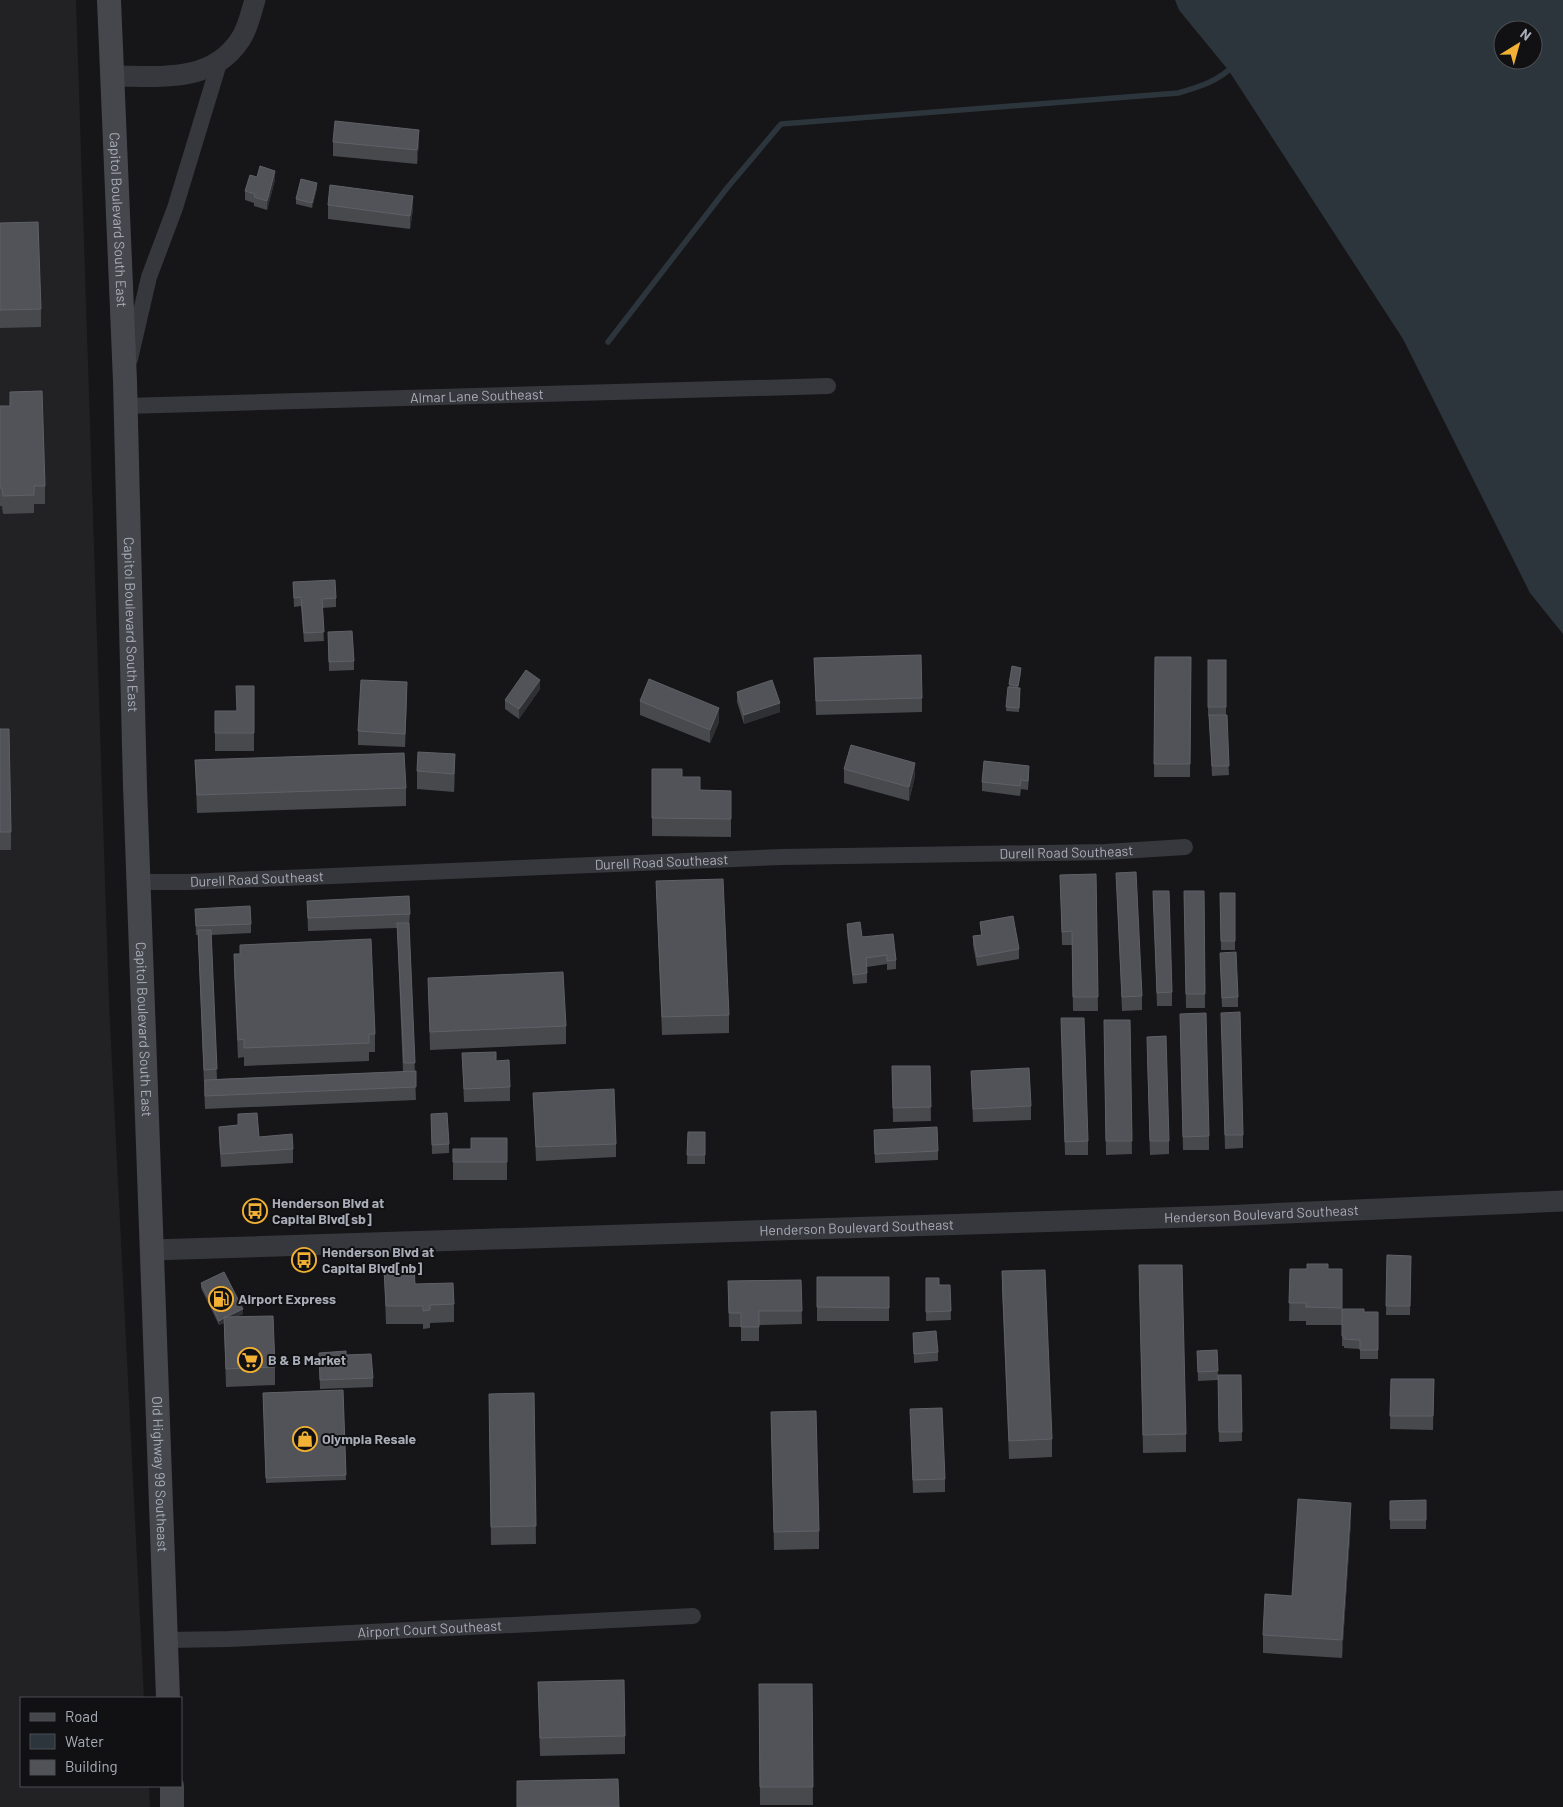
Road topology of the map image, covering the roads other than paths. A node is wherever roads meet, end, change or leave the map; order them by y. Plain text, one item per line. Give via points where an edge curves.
1 (109, 0) edge
2 (255, 0) edge
3 (220, 60) junction
4 (112, 76) junction
5 (125, 381) junction
6 (828, 386) dead end
7 (126, 406) junction
8 (1185, 847) dead end
9 (138, 882) junction
10 (1563, 1202) edge
11 (151, 1250) junction
12 (693, 1616) dead end
13 (166, 1640) junction
14 (168, 1697) edge
15 (172, 1787) edge
16 (172, 1807) edge

1 - 4 main road, Capitol Boulevard South East
2 - 3 street via 241,39
3 - 4 street via 211,68 182,75
3 - 5 street via 175,208 149,277
4 - 5 main road, Capitol Boulevard South East
5 - 7 main road, Capitol Boulevard South East
6 - 7 street, Almar Lane Southeast
7 - 9 main road, Capitol Boulevard South East
8 - 9 street, Durell Road Southeast via 1105,852 782,857
9 - 11 main road, Capitol Boulevard South East
10 - 11 street, Henderson Boulevard Southeast
11 - 13 main road, Old Highway 99 Southeast
12 - 13 street, Airport Court Southeast
13 - 14 main road, Old Highway 99 Southeast
15 - 16 main road

